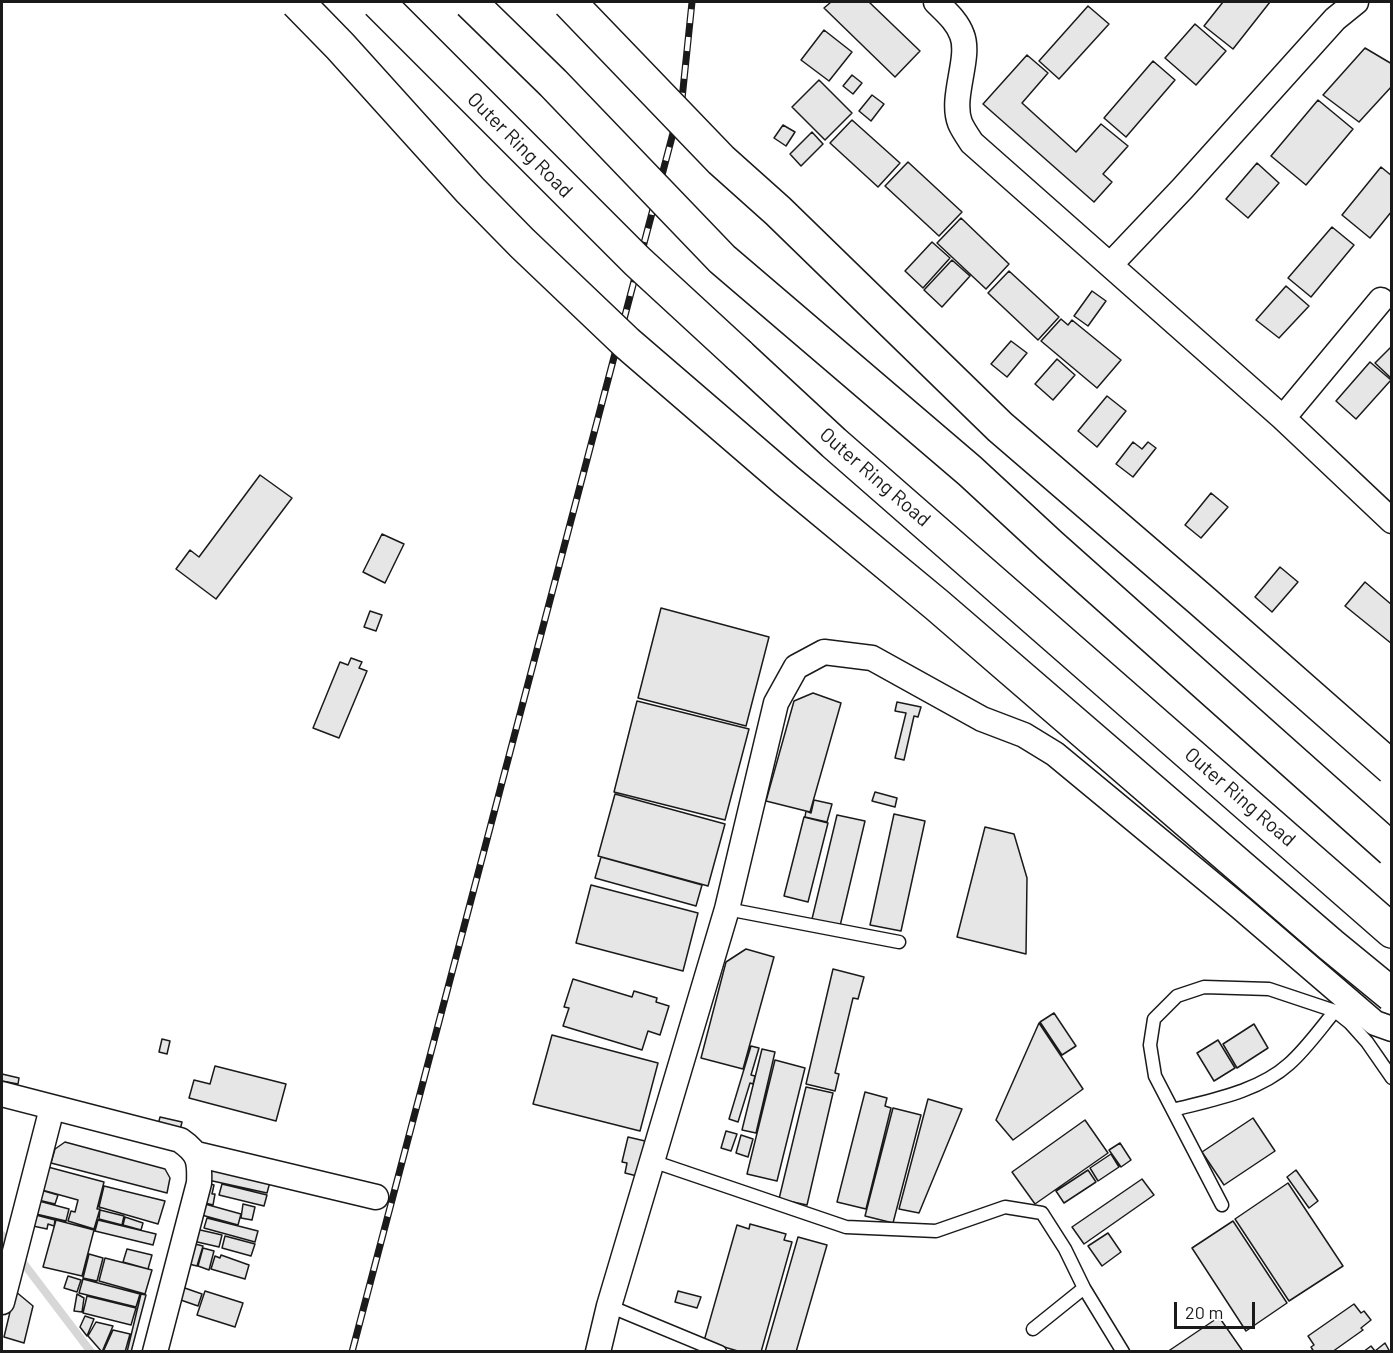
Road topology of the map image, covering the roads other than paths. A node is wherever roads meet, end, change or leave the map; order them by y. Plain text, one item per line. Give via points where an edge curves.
1 (297, 2) edge
2 (378, 2) edge
3 (470, 2) edge
4 (569, 2) edge
5 (936, 2) edge
6 (1356, 2) edge
7 (1110, 265) junction
8 (1381, 300) dead end
9 (1283, 418) junction
10 (1392, 521) edge
11 (1392, 768) edge
12 (1392, 850) edge
13 (727, 909) junction
14 (1392, 931) edge
15 (898, 942) dead end
16 (1392, 995) edge
17 (1335, 1011) junction
18 (1392, 1029) edge
19 (1392, 1078) edge
20 (2, 1094) edge
21 (52, 1108) junction
22 (1173, 1110) junction
23 (196, 1154) junction
24 (652, 1161) junction
25 (376, 1197) dead end
26 (1222, 1205) dead end
27 (1084, 1288) junction
28 (2, 1302) edge
29 (609, 1306) junction
30 (1033, 1329) dead end
31 (155, 1352) edge
32 (598, 1352) edge
33 (720, 1352) edge
34 (1123, 1352) edge

1 - 16 main road, bridge via 470,190 627,343
2 - 14 main road, Outer Ring Road, bridge via 630,253 826,435
3 - 12 main road, bridge via 722,260 970,471
4 - 11 main road, bridge via 721,160 1000,427
5 - 7 street via 955,21 963,36 958,99 960,122 972,144
6 - 7 street via 1335,19
7 - 9 street
8 - 9 street
9 - 10 street
13 - 15 lane
13 - 18 street via 776,704 796,667 824,652 872,658 1055,754 1375,1023
13 - 24 street
17 - 19 lane via 1367,1042
17 - 22 lane via 1288,1065 1260,1083
17 - 22 lane via 1269,989 1203,987 1177,996 1154,1018 1150,1045 1155,1076
20 - 21 street
21 - 23 street via 180,1140
21 - 28 street
22 - 26 lane
23 - 25 street
23 - 31 street via 199,1183
24 - 27 lane via 846,1227 936,1231 1005,1207 1042,1213
24 - 29 street
27 - 30 lane
27 - 34 lane
29 - 32 street
29 - 33 lane

